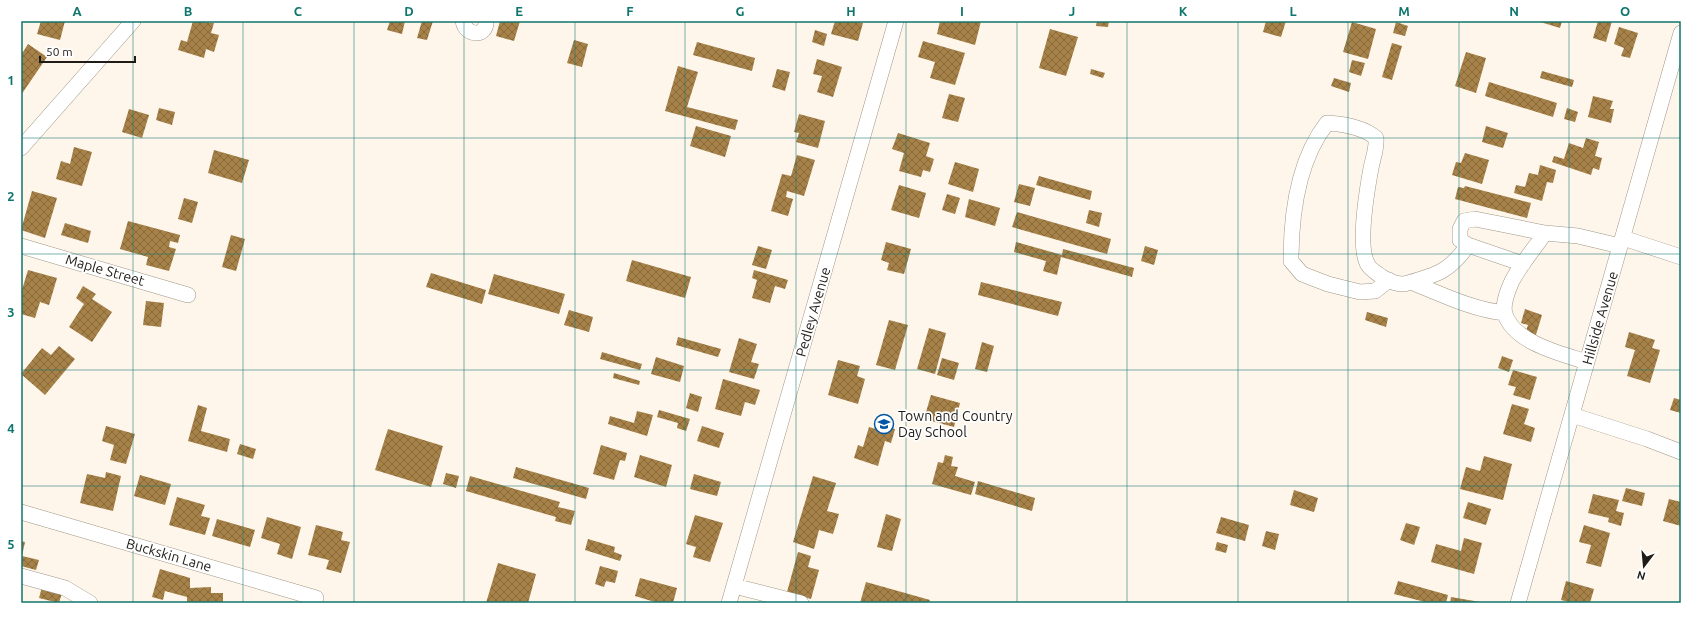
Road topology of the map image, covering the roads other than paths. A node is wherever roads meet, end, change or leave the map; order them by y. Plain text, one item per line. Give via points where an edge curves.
1 (133, 21) edge
2 (463, 21) edge
3 (486, 21) edge
4 (896, 21) edge
5 (1681, 33) edge
6 (21, 148) edge
7 (1546, 233) junction
8 (1621, 242) junction
9 (1468, 245) junction
10 (21, 246) edge
11 (1681, 257) edge
12 (1523, 264) junction
13 (1389, 280) junction
14 (1411, 282) junction
15 (188, 295) dead end
16 (1505, 314) junction
17 (1587, 362) junction
18 (1572, 415) junction
19 (1681, 452) edge
20 (21, 512) edge
21 (21, 576) edge
22 (734, 586) junction
23 (316, 598) dead end
24 (90, 603) edge
25 (730, 603) edge
26 (801, 603) edge
27 (1518, 603) edge

1 - 6 street
2 - 3 street via 464,27 475,34 482,32
4 - 22 street, Pedley Avenue
5 - 8 street, Hillside Avenue
7 - 8 street
7 - 9 street via 1475,219 1464,221 1460,229 1460,240
7 - 12 street
8 - 11 street
8 - 17 street, Hillside Avenue
9 - 12 street
9 - 14 street via 1456,262 1432,276
10 - 15 street, Maple Street
12 - 16 street via 1512,282 1505,302
13 - 13 street via 1368,266 1363,248 1362,232 1376,138 1369,132 1344,124 1327,123 1317,136 1304,168 1291,233 1291,261 1302,274 1360,292 1375,291
13 - 14 street via 1402,285
14 - 16 street via 1456,301
16 - 17 street via 1519,334 1529,341
17 - 18 street, Hillside Avenue
18 - 19 street
18 - 27 street, Hillside Avenue
20 - 23 street, Buckskin Lane
21 - 24 street via 65,588
22 - 25 street, Pedley Avenue
22 - 26 street

